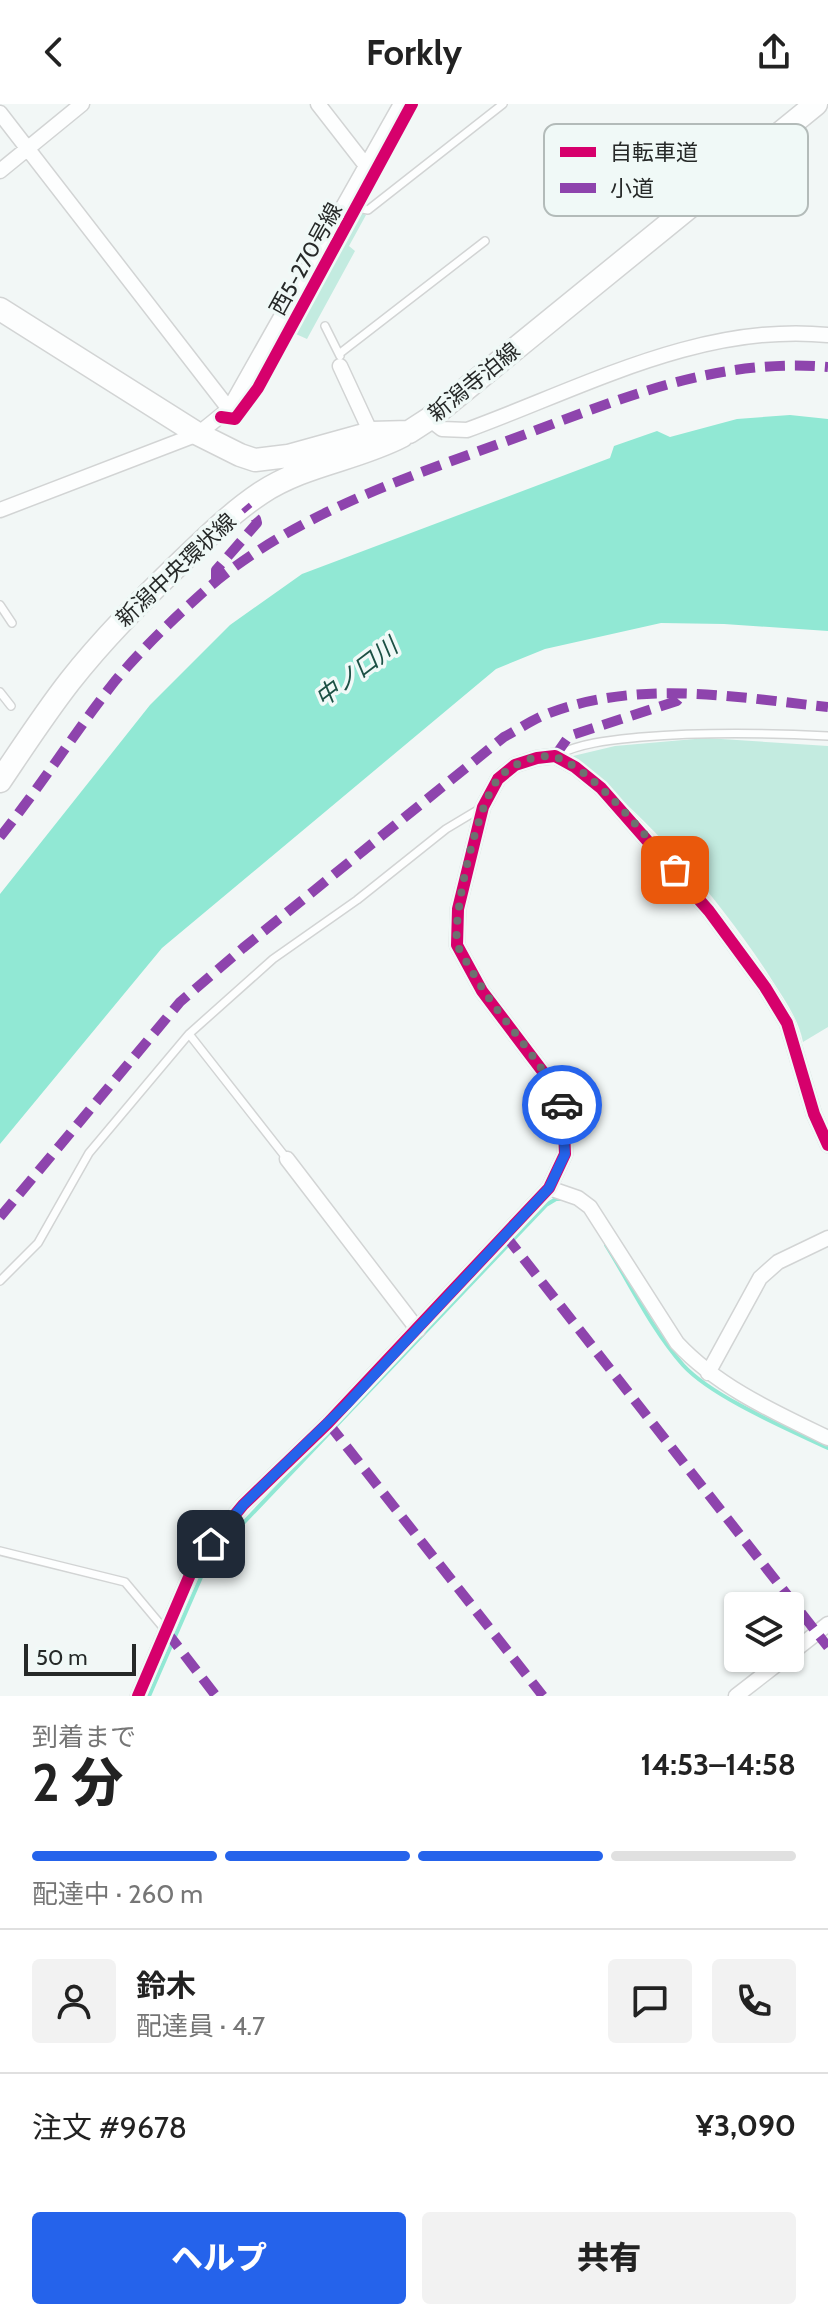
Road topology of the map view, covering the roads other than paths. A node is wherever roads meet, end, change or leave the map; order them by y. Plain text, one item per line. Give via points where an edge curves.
1 (82, 104) edge
2 (318, 104) edge
3 (401, 104) edge
4 (503, 104) edge
5 (816, 104) edge
6 (0, 113) edge
7 (791, 124) edge
8 (28, 148) junction
9 (367, 167) junction
10 (0, 171) edge
11 (348, 200) junction
12 (678, 216) edge
13 (485, 241) dead end
14 (0, 309) edge
15 (325, 326) dead end
16 (828, 335) edge
17 (340, 360) junction
18 (229, 409) junction
19 (429, 419) junction
20 (409, 432) junction
21 (371, 433) junction
22 (198, 434) junction
23 (0, 510) edge
24 (0, 605) edge
25 (12, 623) dead end
26 (0, 692) edge
27 (11, 706) dead end
28 (828, 736) edge
29 (555, 756) junction
30 (0, 781) edge
31 (483, 807) junction
32 (189, 1034) junction
33 (828, 1145) edge
34 (287, 1159) joint
35 (549, 1188) junction
36 (828, 1238) edge
37 (0, 1281) edge
38 (418, 1330) junction
39 (708, 1373) junction
40 (828, 1438) edge
41 (0, 1551) edge
42 (828, 1624) edge
43 (166, 1631) junction
44 (804, 1643) edge
45 (767, 1672) edge
46 (138, 1696) edge
47 (736, 1696) edge

1 - 8 street
2 - 9 street
3 - 9 street
4 - 11 lane via 368,210
5 - 7 main road, 新潟寺泊線
6 - 8 street
8 - 10 street
8 - 18 street
9 - 11 street
11 - 18 street
12 - 19 main road, 新潟寺泊線
13 - 17 lane
14 - 22 main road, 新潟寺泊線
15 - 17 lane
16 - 19 street via 773,333 705,345 608,375 467,430 442,429
17 - 21 street
18 - 22 street
19 - 20 main road, 新潟寺泊線
20 - 21 main road, 新潟寺泊線
20 - 30 main road, 新潟中央環状線 via 280,482 203,540 87,660
21 - 22 main road, 新潟寺泊線 via 255,460
22 - 23 street
24 - 25 lane
26 - 27 lane
28 - 29 lane via 692,733 606,741
29 - 31 street via 515,765 498,779
29 - 33 street via 601,788 637,826 765,987 787,1023
31 - 32 lane via 273,959
31 - 35 street via 458,909 457,945 482,991 563,1106 565,1154
32 - 34 lane
32 - 37 lane via 89,1153 38,1243
34 - 38 street
35 - 38 street
35 - 39 street via 590,1207 677,1343
36 - 39 street via 778,1262 760,1278
38 - 43 street via 243,1505 195,1563
39 - 40 street
41 - 43 lane via 125,1582
42 - 44 street
43 - 46 street
45 - 47 street

